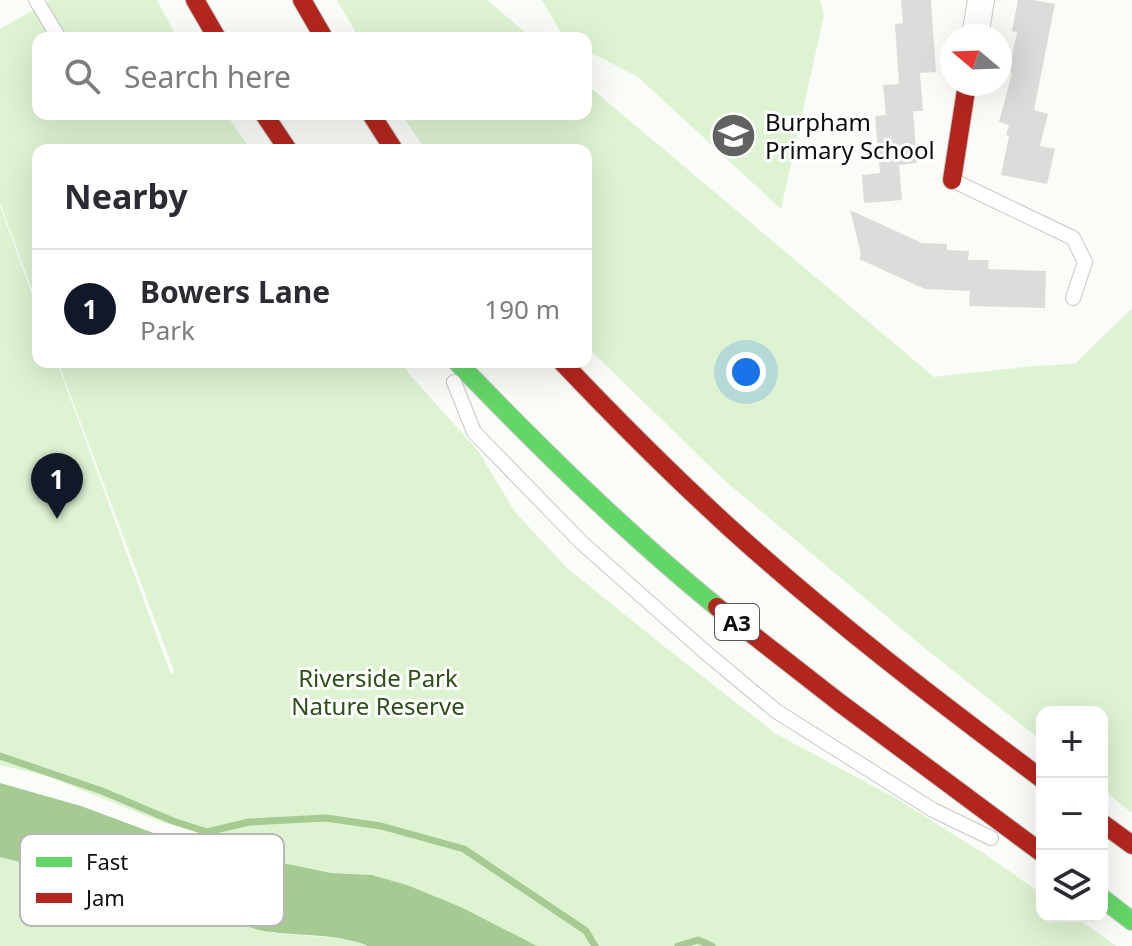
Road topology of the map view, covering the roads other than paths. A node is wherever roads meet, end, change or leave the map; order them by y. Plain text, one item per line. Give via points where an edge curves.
1 (36, 0) edge
2 (195, 0) edge
3 (302, 0) edge
4 (981, 0) edge
5 (977, 24) edge
6 (55, 32) edge
7 (214, 32) edge
8 (321, 32) edge
9 (965, 96) edge
10 (268, 120) edge
11 (375, 120) edge
12 (284, 144) edge
13 (390, 144) edge
14 (952, 180) joint
15 (1073, 298) dead end
16 (448, 368) edge
17 (463, 368) edge
18 (568, 368) edge
19 (1041, 778) edge
20 (1108, 827) edge
21 (1132, 845) edge
22 (1038, 850) edge
23 (1036, 860) edge
24 (1108, 903) edge
25 (1132, 921) edge

1 - 6 lane
2 - 7 main road
3 - 8 main road
4 - 5 street
9 - 14 main road
10 - 12 main road
11 - 13 main road
14 - 15 lane via 1073,238 1085,262
16 - 23 lane via 474,432 582,543 704,651 776,711 933,810
17 - 22 main road, A3 via 644,546 763,644
18 - 19 main road via 743,540 849,631
20 - 21 main road
24 - 25 main road

